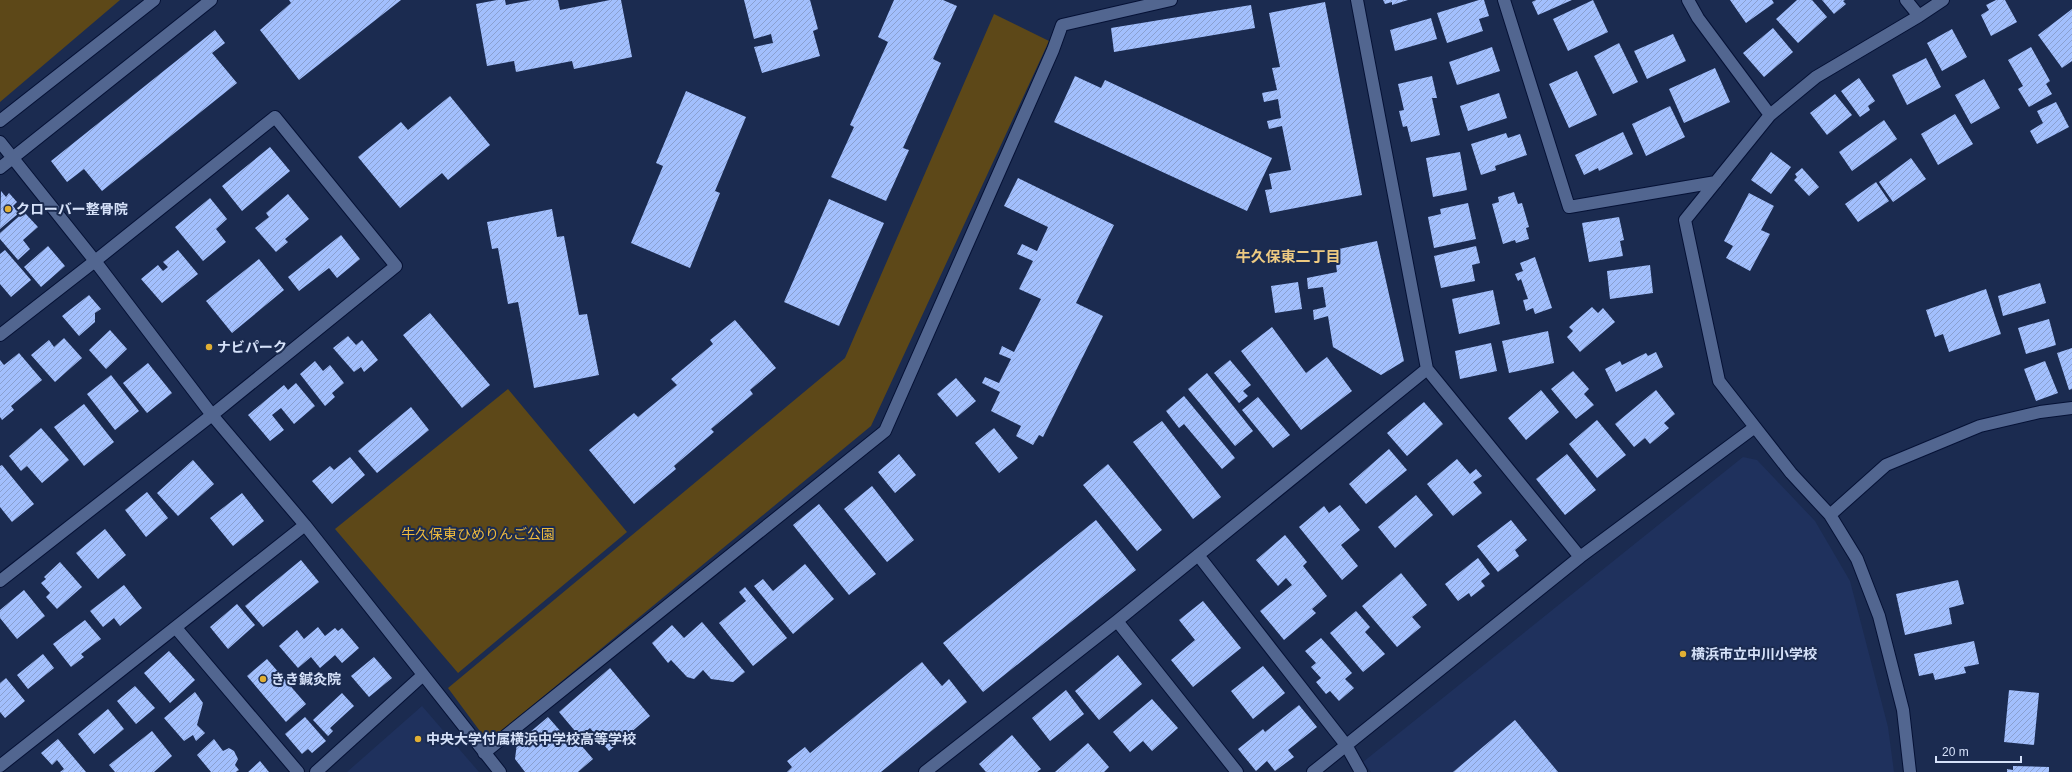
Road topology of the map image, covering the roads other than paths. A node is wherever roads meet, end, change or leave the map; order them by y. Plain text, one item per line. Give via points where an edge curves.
1 (154, 0) edge
2 (211, 0) edge
3 (1171, 0) edge
4 (1357, 0) edge
5 (1504, 0) edge
6 (1688, 0) edge
7 (1906, 0) edge
8 (1943, 0) edge
9 (1919, 16) junction
10 (1770, 115) junction
11 (0, 121) edge
12 (0, 142) edge
13 (12, 158) junction
14 (0, 168) edge
15 (1716, 182) junction
16 (95, 261) junction
17 (0, 335) edge
18 (1427, 369) junction
19 (2072, 408) edge
20 (212, 415) junction
21 (1755, 427) junction
22 (1830, 515) junction
23 (305, 525) junction
24 (1198, 555) junction
25 (1580, 557) junction
26 (0, 581) edge
27 (1117, 621) junction
28 (176, 628) junction
29 (423, 675) junction
30 (1346, 745) junction
31 (484, 753) junction
32 (0, 766) edge
33 (298, 772) edge
34 (316, 772) edge
35 (500, 772) edge
36 (925, 772) edge
37 (1237, 772) edge
38 (1313, 772) edge
39 (1360, 772) edge
40 (1910, 772) edge

1 - 11 street
2 - 13 street
3 - 31 street via 1062,25 1050,58 885,431
4 - 18 street
5 - 15 street via 1569,207
6 - 10 street via 1698,18
7 - 9 street
8 - 9 street
9 - 10 street via 1816,77
10 - 15 street
12 - 13 street
13 - 14 street
13 - 16 street
15 - 21 street via 1685,220 1719,381
16 - 17 street
16 - 20 street
16 - 20 street via 275,117 396,266
18 - 24 street
18 - 25 street
19 - 22 street via 2040,412 1980,426 1886,466
20 - 23 street
20 - 26 street
21 - 22 street via 1790,473
21 - 25 street
22 - 40 street via 1856,559 1879,616 1903,710
23 - 28 street
23 - 29 street
24 - 27 street
24 - 30 street
25 - 30 street
27 - 36 street
27 - 37 street
28 - 32 street
28 - 33 street
29 - 31 street
29 - 34 street
30 - 38 street
30 - 39 street
31 - 35 street

